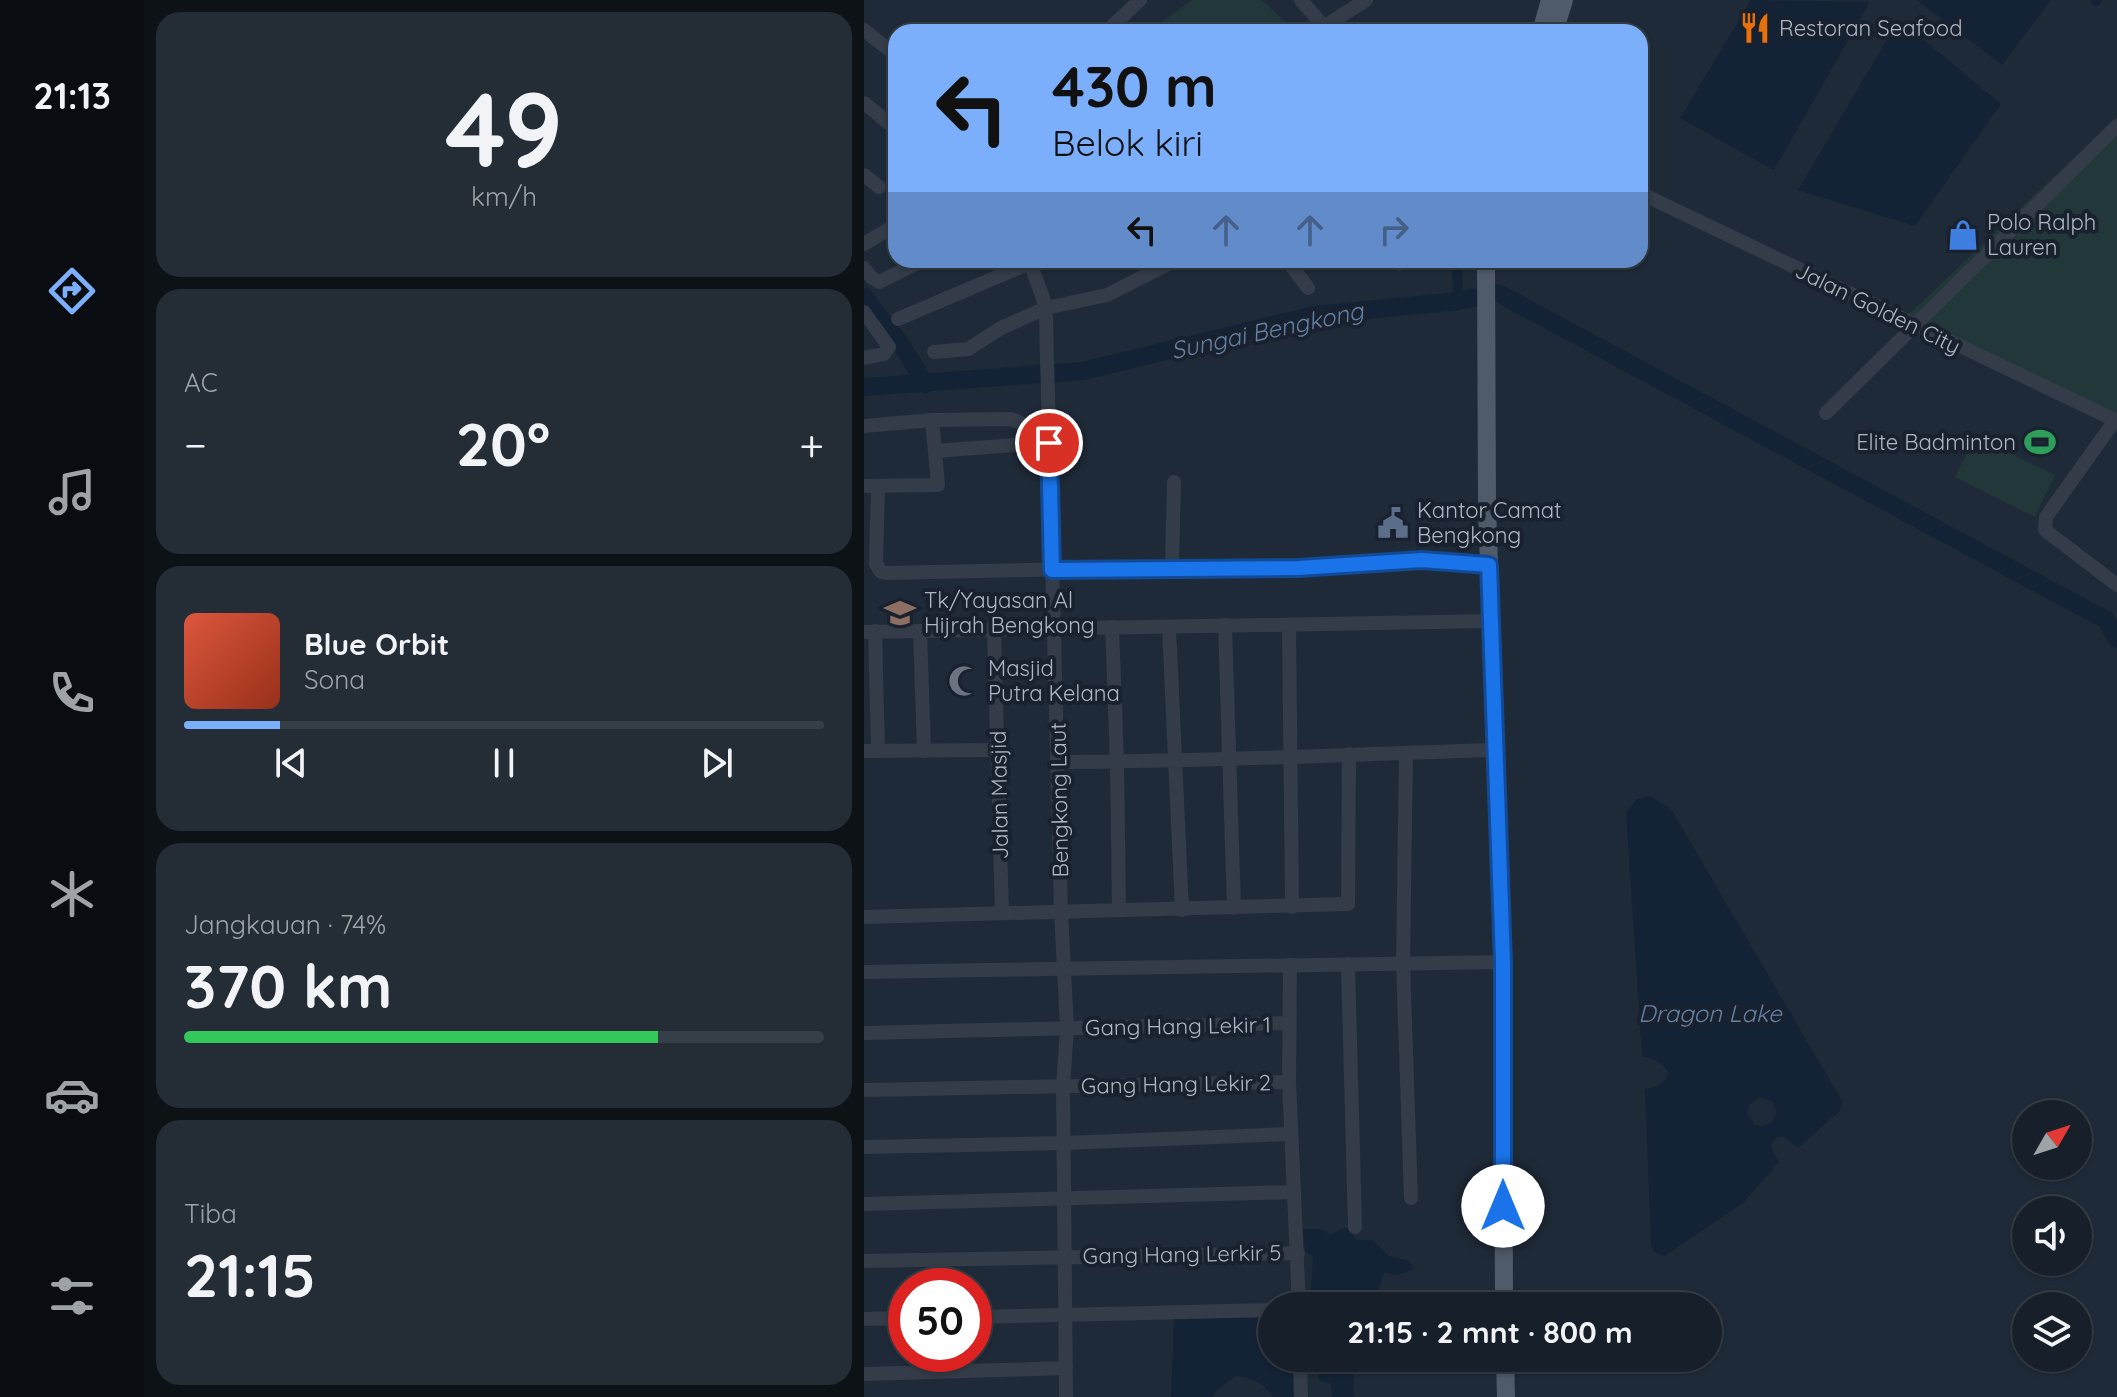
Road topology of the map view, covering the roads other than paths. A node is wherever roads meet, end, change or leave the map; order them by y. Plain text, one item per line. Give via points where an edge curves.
1 (1140, 0) edge
2 (1301, 0) edge
3 (1550, 0) edge
4 (1564, 0) edge
5 (1358, 2) edge
6 (1114, 24) edge
7 (1316, 24) edge
8 (1328, 24) edge
9 (1543, 24) edge
10 (1556, 24) edge
11 (864, 30) edge
12 (888, 49) edge
13 (864, 103) edge
14 (888, 122) edge
15 (2117, 126) edge
16 (864, 175) edge
17 (879, 187) dead end
18 (1648, 197) edge
19 (888, 230) edge
20 (864, 244) edge
21 (864, 268) edge
22 (908, 268) edge
23 (1015, 268) edge
24 (1031, 268) edge
25 (1157, 268) edge
26 (1293, 268) edge
27 (1486, 268) edge
28 (1308, 288) dead end
29 (1046, 308) junction
30 (864, 312) edge
31 (898, 319) dead end
32 (1916, 326) junction
33 (934, 352) dead end
34 (864, 358) edge
35 (1826, 413) dead end
36 (932, 420) junction
37 (2116, 421) edge
38 (864, 426) edge
39 (1042, 443) junction
40 (935, 451) junction
41 (1174, 482) dead end
42 (871, 486) edge
43 (1489, 565) junction
44 (1172, 567) junction
45 (1052, 570) junction
46 (2117, 585) edge
47 (1491, 621) junction
48 (1225, 625) junction
49 (1289, 625) junction
50 (1112, 627) junction
51 (1169, 627) junction
52 (1055, 628) junction
53 (994, 629) junction
54 (920, 631) junction
55 (869, 632) edge
56 (998, 750) junction
57 (1497, 750) junction
58 (871, 751) edge
59 (924, 751) junction
60 (1406, 753) junction
61 (1349, 754) junction
62 (1289, 755) junction
63 (1230, 757) junction
64 (1058, 762) junction
65 (1117, 762) junction
66 (1176, 762) junction
67 (1292, 907) junction
68 (1234, 908) junction
69 (1119, 909) junction
70 (1182, 910) junction
71 (1061, 911) junction
72 (1002, 913) junction
73 (864, 917) edge
74 (1503, 962) junction
75 (1348, 964) junction
76 (1403, 964) junction
77 (1290, 965) junction
78 (1065, 970) junction
79 (864, 972) edge
80 (1289, 1023) junction
81 (1067, 1028) junction
82 (864, 1033) edge
83 (1289, 1082) junction
84 (1063, 1086) junction
85 (864, 1090) edge
86 (1290, 1134) junction
87 (1064, 1143) junction
88 (864, 1147) edge
89 (1294, 1192) junction
90 (1411, 1198) dead end
91 (1065, 1200) junction
92 (864, 1204) edge
93 (1355, 1227) dead end
94 (1298, 1253) junction
95 (1066, 1256) junction
96 (864, 1261) edge
97 (1299, 1292) edge
98 (1504, 1292) edge
99 (1258, 1310) edge
100 (992, 1317) edge
101 (1066, 1317) junction
102 (888, 1318) edge
103 (864, 1319) edge
104 (1066, 1368) junction
105 (1300, 1372) edge
106 (1505, 1372) edge
107 (864, 1374) edge
108 (1066, 1397) edge
109 (1301, 1397) edge
110 (1506, 1397) edge

1 - 6 street
2 - 7 street
3 - 9 main road
4 - 10 main road
5 - 8 street
11 - 12 street
13 - 14 street
15 - 32 street
16 - 17 street
18 - 32 street, Jalan Golden City
19 - 20 street
21 - 22 street via 879,282
23 - 31 street
24 - 29 street, Bengkong Laut
25 - 29 street via 1107,295
26 - 28 street
27 - 43 main road
29 - 33 street via 968,349
29 - 39 street, Bengkong Laut via 1049,398
30 - 34 street via 889,347 884,354
32 - 35 street
32 - 37 street, Jalan Golden City
36 - 38 street
36 - 39 street via 1011,419 1022,422
36 - 40 street
37 - 46 street via 2046,517 2045,530
39 - 40 street
39 - 45 street, Bengkong Laut
40 - 42 street via 938,485
41 - 44 street
42 - 45 street via 876,564 881,572
43 - 44 street via 1421,560 1337,567
43 - 47 main road
44 - 45 street
45 - 52 street, Bengkong Laut
47 - 49 street
47 - 57 main road
48 - 49 street
48 - 51 street
48 - 63 street
49 - 62 street
50 - 51 street
50 - 52 street
50 - 65 street
51 - 66 street
52 - 53 street
52 - 64 street, Bengkong Laut
53 - 54 street
53 - 56 street, Jalan Masjid
54 - 55 street
54 - 59 street
55 - 58 street
56 - 59 street
56 - 72 street, Jalan Masjid
57 - 60 street
57 - 74 main road
58 - 59 street
60 - 61 street
60 - 76 street
61 - 62 street
61 - 67 street via 1350,903
62 - 63 street
62 - 67 street
63 - 66 street
63 - 68 street
64 - 65 street
64 - 71 street, Bengkong Laut
65 - 66 street
65 - 69 street
66 - 70 street
67 - 68 street
68 - 70 street
69 - 70 street
69 - 71 street
71 - 72 street
71 - 78 street, Bengkong Laut
72 - 73 street
74 - 76 street
74 - 98 main road
75 - 76 street
75 - 77 street
75 - 93 street
76 - 90 street
77 - 78 street
77 - 80 street
78 - 79 street
78 - 81 street, Bengkong Laut
80 - 81 street, Gang Hang Lekir 1
80 - 83 street
81 - 82 street, Gang Hang Lekir 1
81 - 84 street, Bengkong Laut
83 - 84 street, Gang Hang Lekir 2
83 - 86 street
84 - 85 street, Gang Hang Lekir 2
84 - 87 street, Bengkong Laut
86 - 87 street
86 - 89 street
87 - 88 street
87 - 91 street, Bengkong Laut
89 - 91 street
89 - 94 street
91 - 92 street
91 - 95 street, Bengkong Laut
94 - 95 street, Gang Hang Lerkir 5
94 - 97 street
95 - 96 street, Gang Hang Lerkir 5
95 - 101 street, Bengkong Laut
99 - 101 street
100 - 101 street
101 - 104 street, Bengkong Laut
102 - 103 street
104 - 107 street
104 - 108 street, Bengkong Laut
105 - 109 street
106 - 110 main road

